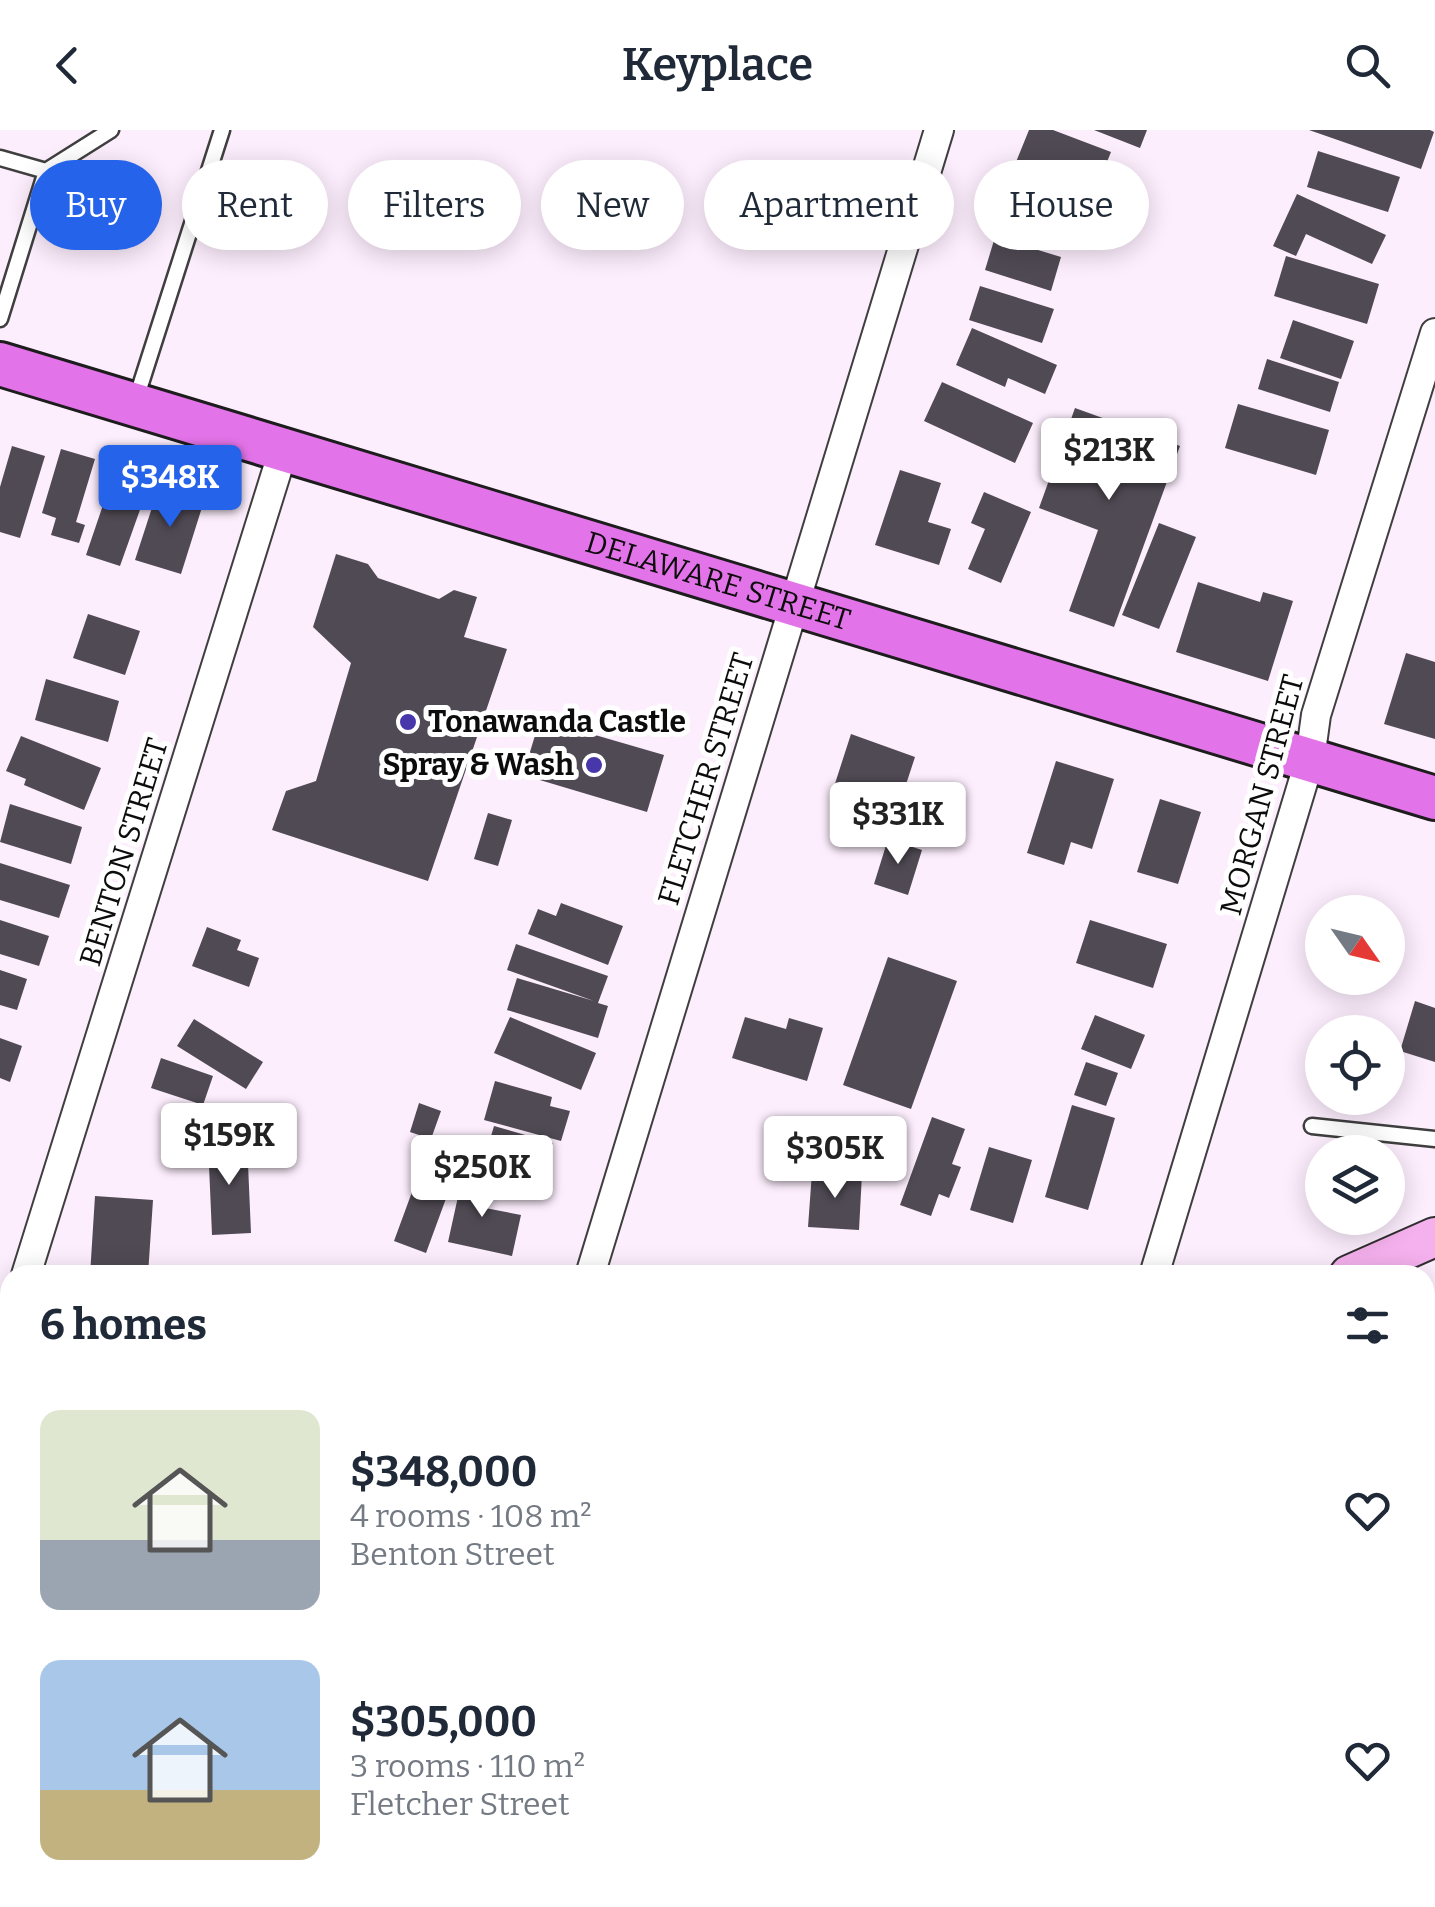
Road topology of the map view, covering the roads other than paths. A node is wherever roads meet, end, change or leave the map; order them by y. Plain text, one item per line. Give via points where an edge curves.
1 (110, 130) edge
2 (222, 130) edge
3 (939, 130) edge
4 (0, 158) edge
5 (62, 160) edge
6 (30, 166) edge
7 (30, 222) edge
8 (0, 319) edge
9 (1435, 333) edge
10 (0, 364) edge
11 (135, 403) junction
12 (284, 448) junction
13 (793, 603) junction
14 (1310, 759) junction
15 (1435, 798) edge
16 (1312, 1126) dead end
17 (1435, 1140) edge
18 (1435, 1237) edge
19 (29, 1265) edge
20 (593, 1265) edge
21 (1157, 1265) edge
22 (1372, 1265) edge

1 - 5 lane
2 - 11 lane
3 - 13 street, FLETCHER STREET
4 - 6 lane
7 - 8 lane
9 - 14 street, MORGAN STREET via 1316,715
10 - 11 main road, DELAWARE STREET
11 - 12 main road, DELAWARE STREET
12 - 13 main road, DELAWARE STREET
12 - 19 street, BENTON STREET
13 - 14 main road, DELAWARE STREET
13 - 20 street, FLETCHER STREET
14 - 15 main road, DELAWARE STREET
14 - 21 street, MORGAN STREET
16 - 17 lane
18 - 22 street

